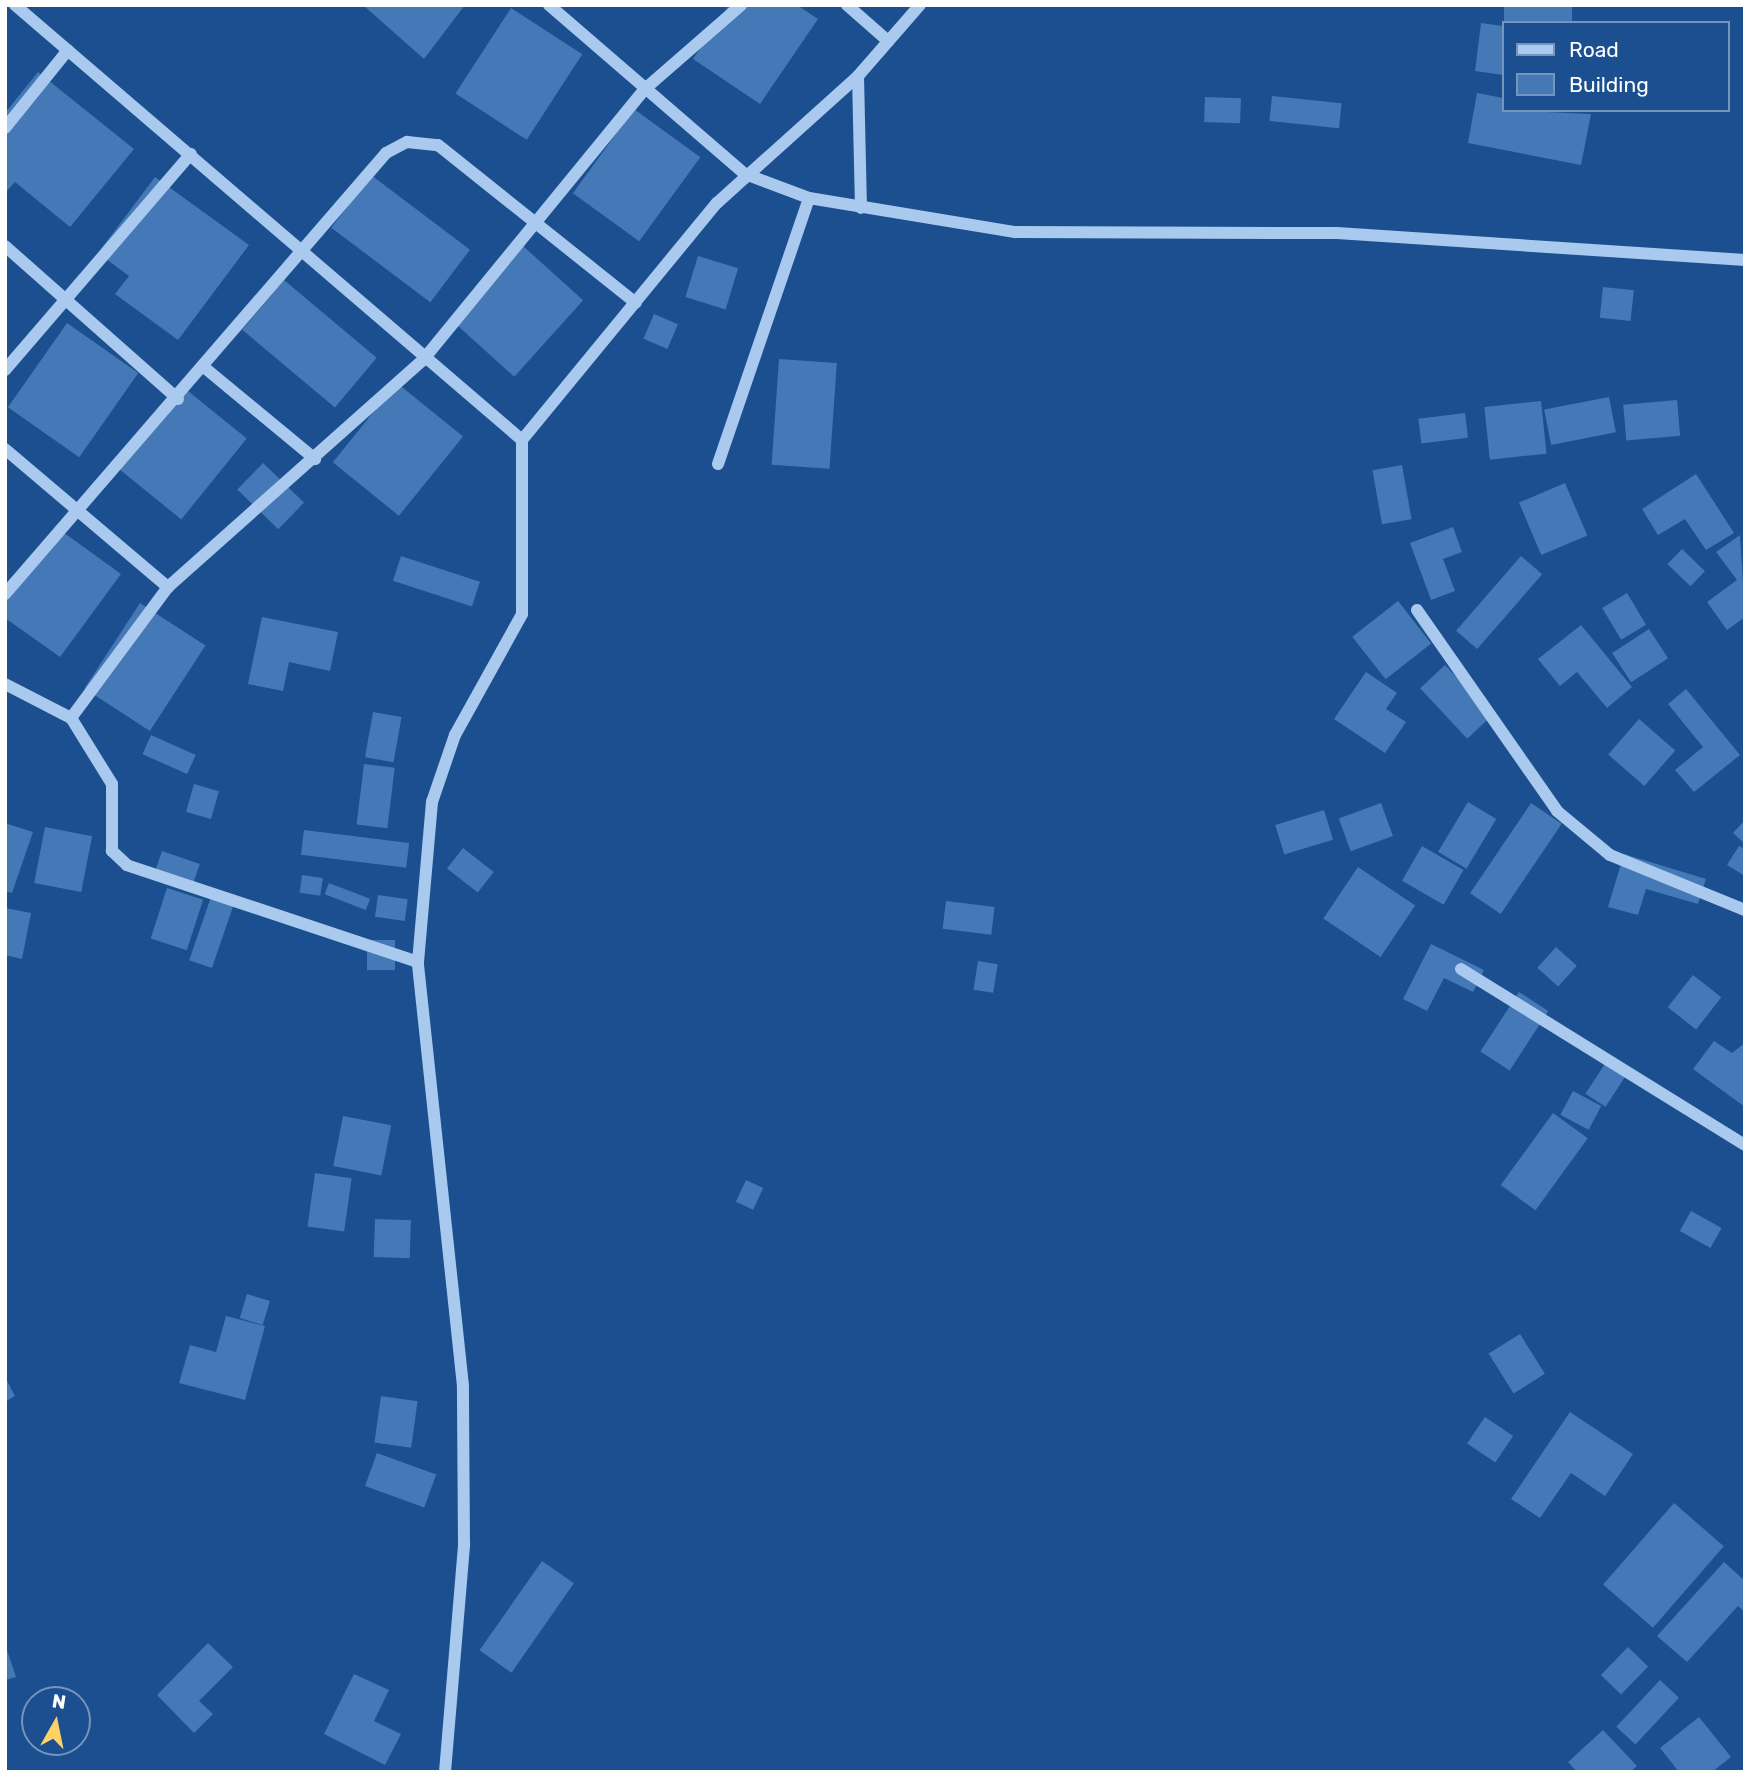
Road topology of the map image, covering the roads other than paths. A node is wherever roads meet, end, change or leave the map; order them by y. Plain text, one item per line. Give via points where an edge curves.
1 (15, 5) edge
2 (549, 5) edge
3 (741, 5) edge
4 (847, 5) edge
5 (920, 5) edge
6 (888, 41) junction
7 (68, 50) junction
8 (858, 76) junction
9 (646, 88) junction
10 (5, 128) edge
11 (191, 154) junction
12 (745, 174) junction
13 (809, 198) junction
14 (861, 208) junction
15 (536, 223) junction
16 (5, 246) edge
17 (305, 251) junction
18 (1745, 260) edge
19 (65, 299) junction
20 (636, 303) junction
21 (424, 360) junction
22 (205, 368) junction
23 (5, 370) edge
24 (178, 399) junction
25 (522, 440) junction
26 (5, 449) edge
27 (315, 459) junction
28 (718, 464) dead end
29 (81, 513) junction
30 (169, 587) junction
31 (5, 594) edge
32 (1417, 610) dead end
33 (5, 684) edge
34 (71, 718) junction
35 (1745, 910) edge
36 (418, 962) junction
37 (1461, 969) dead end
38 (1745, 1145) edge
39 (445, 1772) edge

1 - 7 street
2 - 9 street
3 - 9 street
4 - 6 street
5 - 6 street
6 - 8 street
7 - 10 street
7 - 11 street
8 - 12 street
8 - 14 street
9 - 12 street
9 - 15 street
11 - 17 street
11 - 19 street
12 - 13 street
12 - 20 street
13 - 14 street
13 - 28 street
14 - 18 street via 1015,232 1337,233
15 - 17 street via 438,145 407,142 386,153
15 - 20 street
15 - 21 street
16 - 19 street
17 - 21 street
17 - 22 street
19 - 23 street
19 - 24 street
20 - 25 street
21 - 25 street
21 - 27 street
22 - 24 street
22 - 27 street
24 - 29 street
25 - 36 street via 522,614 455,735 432,802
26 - 29 street
27 - 30 street
29 - 30 street
29 - 31 street
30 - 34 street
32 - 35 street via 1557,811 1610,855
33 - 34 street
34 - 36 street via 112,784 113,851 127,865
36 - 39 street via 463,1386 464,1544
37 - 38 street

